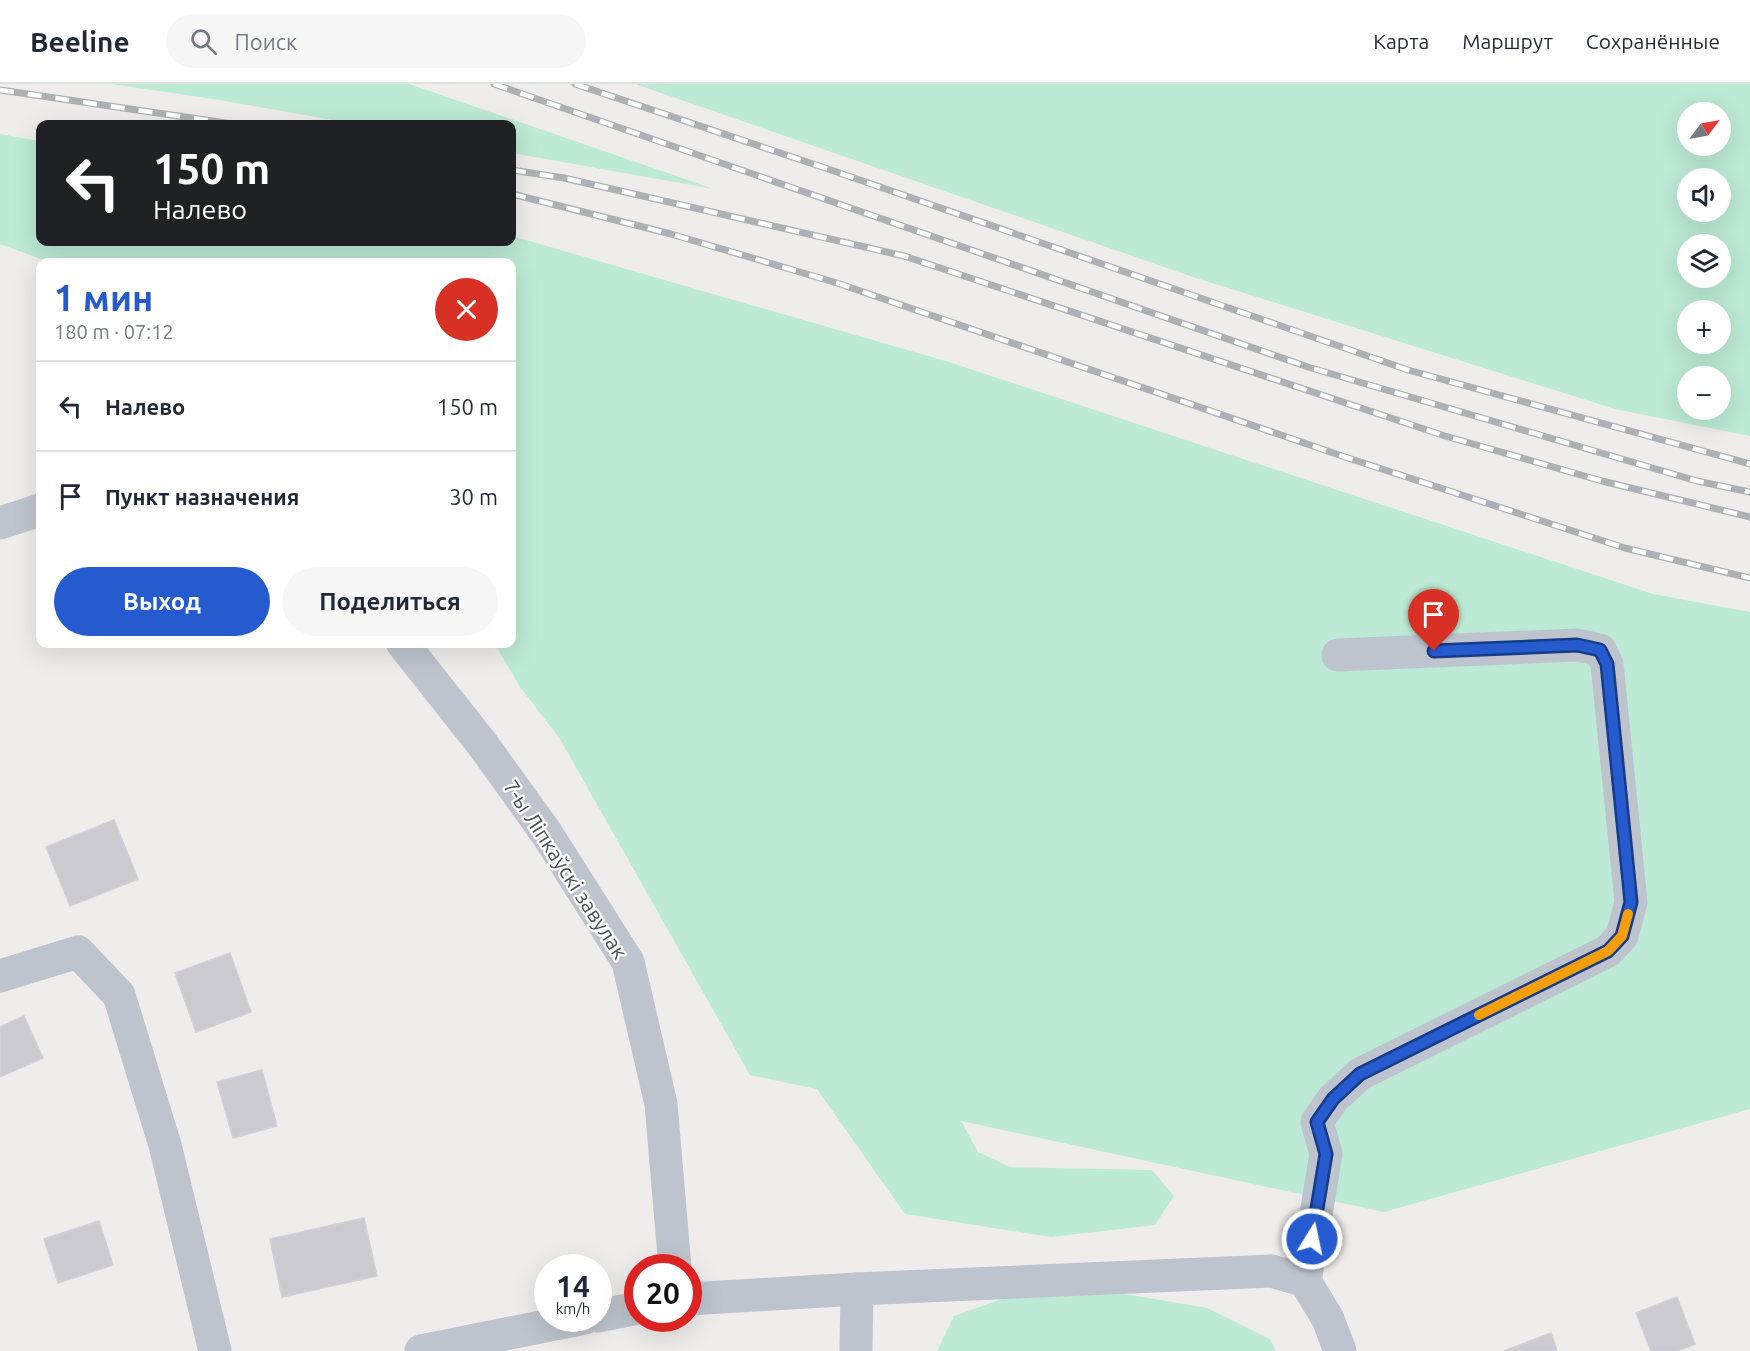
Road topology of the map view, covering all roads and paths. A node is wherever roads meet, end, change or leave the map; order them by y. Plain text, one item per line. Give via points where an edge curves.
1 (406, 648) edge
2 (1338, 655) dead end
3 (0, 976) edge
4 (674, 1254) edge
5 (1305, 1281) junction
6 (857, 1289) junction
7 (702, 1298) edge
8 (534, 1328) edge
9 (215, 1351) edge
10 (421, 1351) edge
11 (856, 1351) edge
12 (1340, 1351) edge

1 - 4 street, 7-ы Ліпкаўскі завулак via 547,834 628,962 662,1104
2 - 5 street via 1577,645 1600,650 1607,664 1631,902 1622,936 1608,951 1360,1074 1333,1099 1317,1122 1326,1154
3 - 9 street via 78,952 119,995 165,1145
5 - 6 street via 1272,1271
5 - 12 street via 1328,1319
6 - 7 street
6 - 11 street
8 - 10 street

